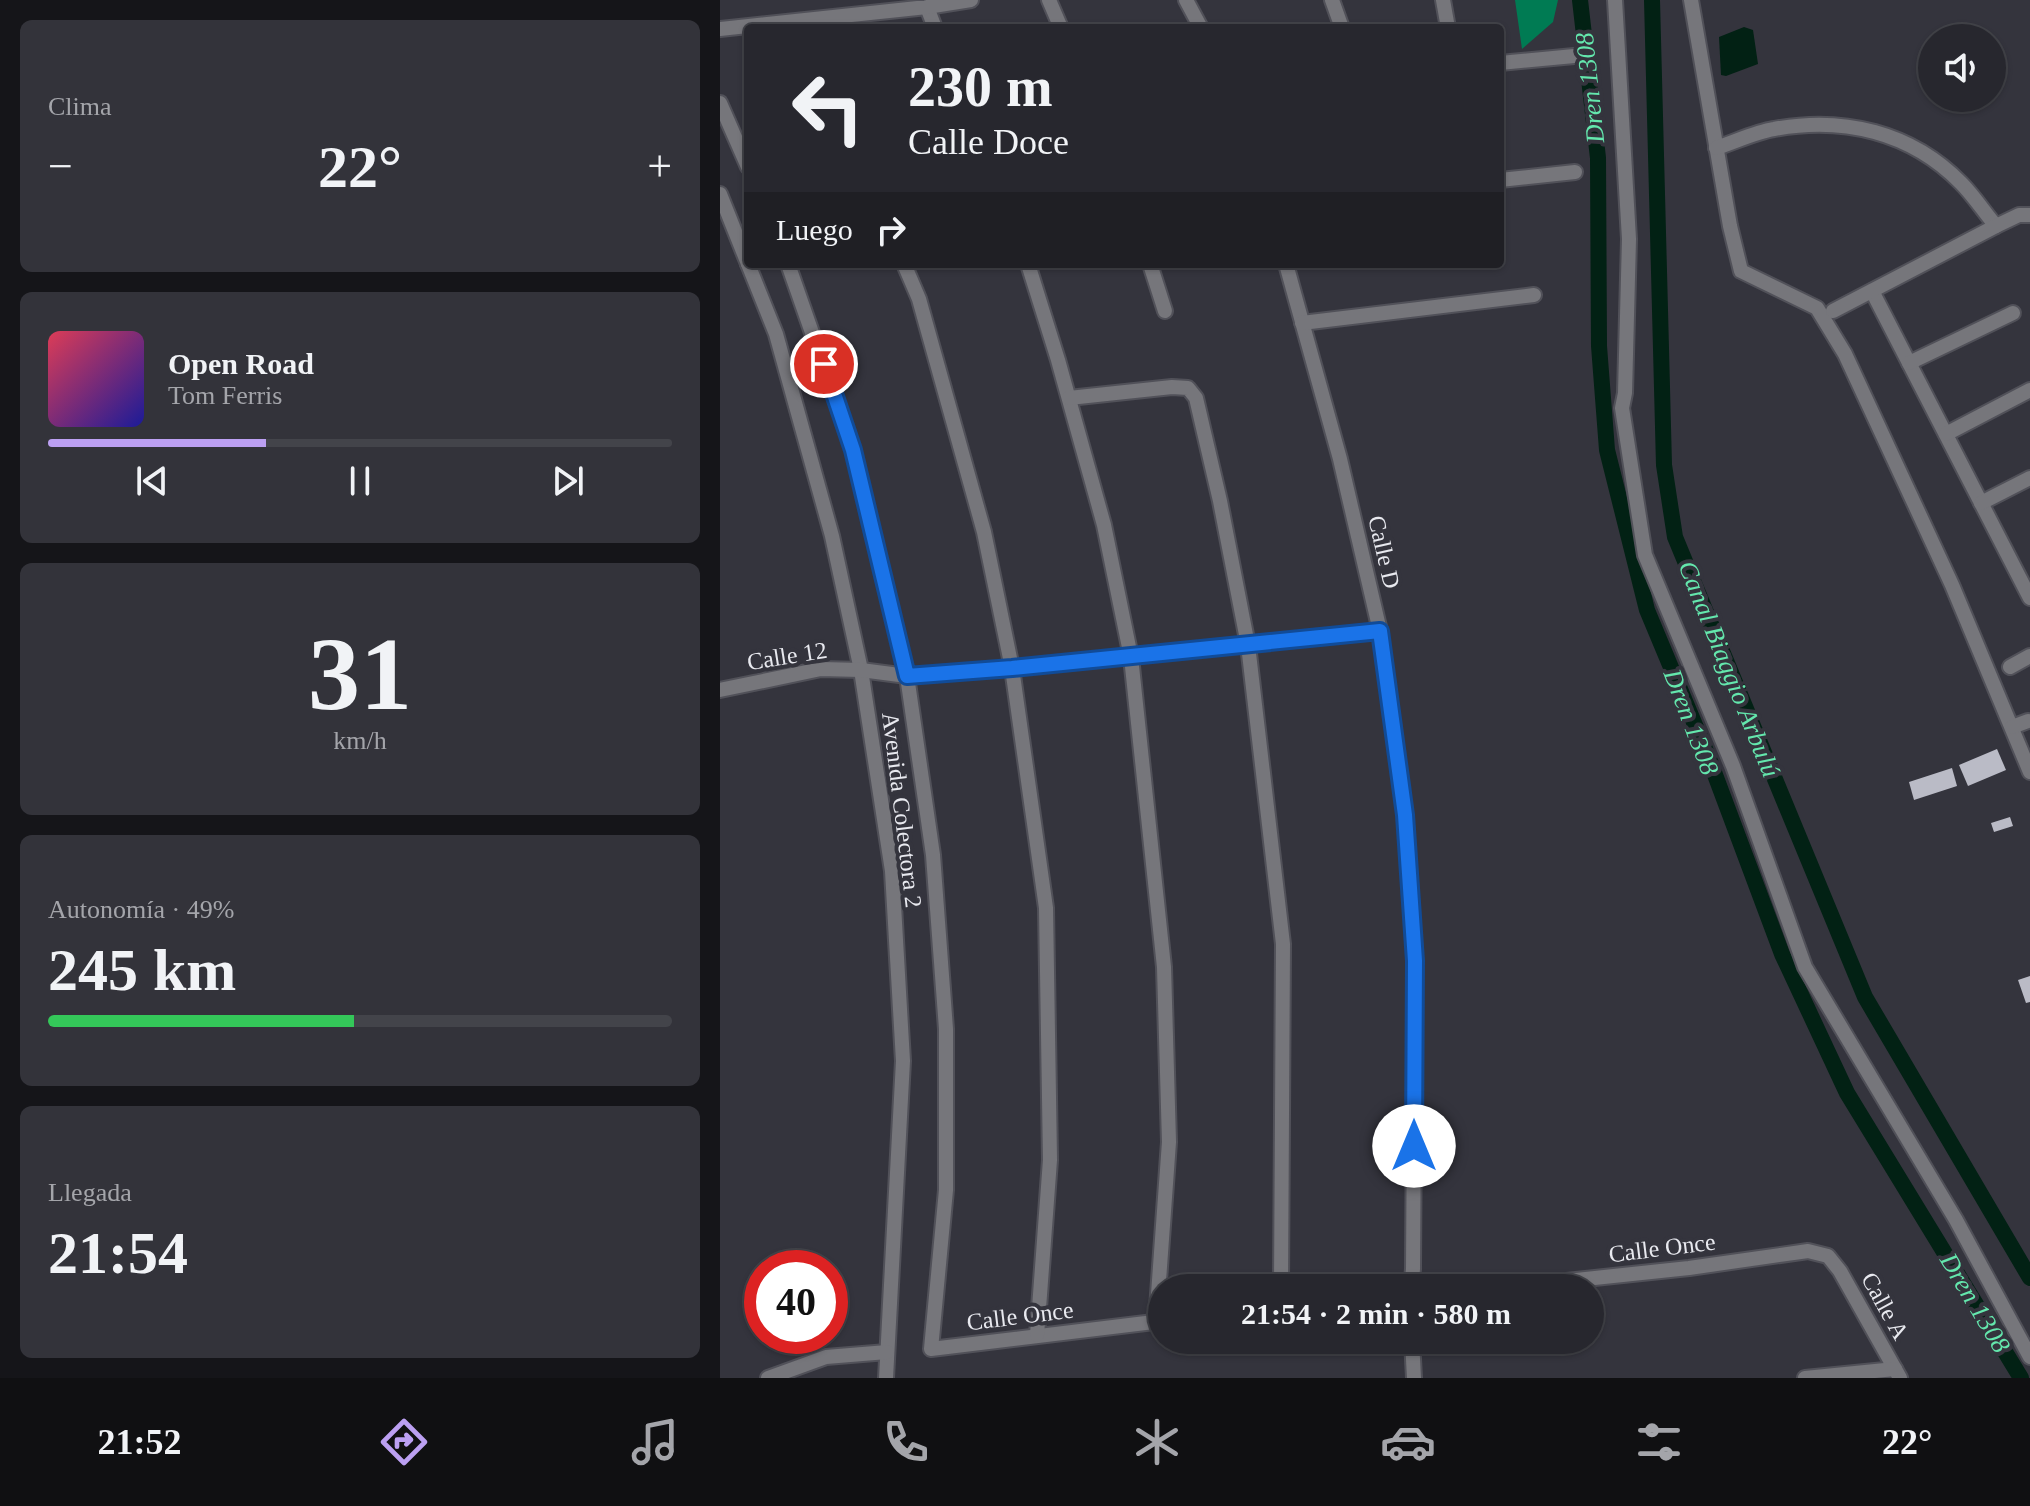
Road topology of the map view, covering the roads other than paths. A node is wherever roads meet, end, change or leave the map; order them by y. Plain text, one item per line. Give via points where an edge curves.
1 (971, 0) edge
2 (1049, 0) edge
3 (1186, 0) edge
4 (1332, 0) edge
5 (1443, 0) edge
6 (1615, 0) edge
7 (1691, 0) edge
8 (1194, 6) edge
9 (927, 7) junction
10 (807, 24) edge
11 (933, 24) edge
12 (1059, 24) edge
13 (1341, 24) edge
14 (1447, 24) edge
15 (744, 28) edge
16 (720, 29) edge
17 (1574, 56) dead end
18 (1504, 63) edge
19 (720, 103) edge
20 (1716, 148) junction
21 (744, 158) edge
22 (1575, 172) dead end
23 (1504, 180) edge
24 (720, 194) edge
25 (2030, 215) edge
26 (1996, 226) junction
27 (744, 254) edge
28 (750, 268) edge
29 (789, 268) edge
30 (906, 268) edge
31 (1029, 268) edge
32 (1151, 268) edge
33 (1287, 268) edge
34 (1872, 291) junction
35 (1534, 295) dead end
36 (1165, 311) dead end
37 (1833, 311) dead end
38 (2013, 313) dead end
39 (1302, 323) junction
40 (1909, 363) junction
41 (2030, 390) edge
42 (1069, 398) junction
43 (1946, 434) junction
44 (2030, 478) edge
45 (1981, 503) junction
46 (2023, 569) edge
47 (2030, 598) edge
48 (1380, 631) junction
49 (1248, 645) junction
50 (2030, 656) edge
51 (1131, 657) junction
52 (2010, 667) dead end
53 (1012, 668) junction
54 (861, 670) junction
55 (907, 676) junction
56 (720, 690) edge
57 (2028, 721) dead end
58 (2012, 727) junction
59 (2030, 772) edge
60 (1828, 1256) joint
61 (1162, 1274) edge
62 (1281, 1274) edge
63 (1412, 1274) edge
64 (1604, 1277) edge
65 (1148, 1323) edge
66 (1037, 1335) junction
67 (931, 1349) joint
68 (887, 1352) junction
69 (1413, 1354) edge
70 (2030, 1357) edge
71 (1898, 1374) edge
72 (782, 1375) edge
73 (768, 1378) edge
74 (886, 1378) edge
75 (1414, 1378) edge
76 (1805, 1378) edge

1 - 9 street
2 - 12 street
3 - 8 street
4 - 13 street
5 - 14 street
6 - 70 street via 1629,239 1622,408 1645,555 1733,766 1805,967 1956,1220
7 - 20 street
9 - 10 street
9 - 11 street
15 - 16 street
17 - 18 street
19 - 21 street
20 - 26 street via 1783,127 1835,124 1868,129 1907,143 1945,168
20 - 58 street via 1741,271 1817,308 1845,354
22 - 23 street
24 - 27 street, Avenida Colectora 2
25 - 26 street
26 - 34 street
28 - 54 street, Avenida Colectora 2 via 780,349 832,536
29 - 55 street, Avenida Colectora 2 via 853,450
30 - 53 street via 984,532
31 - 42 street
32 - 36 street
33 - 39 street, Calle D
34 - 37 street
34 - 40 street
35 - 39 street
38 - 40 street
39 - 48 street, Calle D
40 - 43 street
41 - 43 street
42 - 49 street via 1172,387 1188,388 1196,398
42 - 51 street via 1104,525
43 - 45 street
44 - 45 street
45 - 46 street
46 - 47 street
48 - 49 street, Calle 12
48 - 63 street, Calle D via 1405,815 1415,961
49 - 51 street, Calle 12
49 - 62 street via 1283,944
50 - 52 street
51 - 53 street, Calle 12
51 - 61 street via 1164,967 1169,1142
53 - 55 street, Calle 12
53 - 66 street via 1046,908 1050,1160
54 - 55 street, Calle 12
54 - 56 street, Calle 12 via 821,669
54 - 68 street, Avenida Colectora 2 via 892,871 903,1061
55 - 67 street, Avenida Colectora 2 via 934,863 946,1029 946,1190
57 - 58 street
58 - 59 street
60 - 64 street, Calle Once via 1808,1251
60 - 71 street, Calle A
65 - 66 street, Calle Once
66 - 67 street, Calle Once
68 - 72 street via 826,1357
68 - 74 street, Avenida Colectora 2
69 - 75 street
71 - 76 street
72 - 73 street

